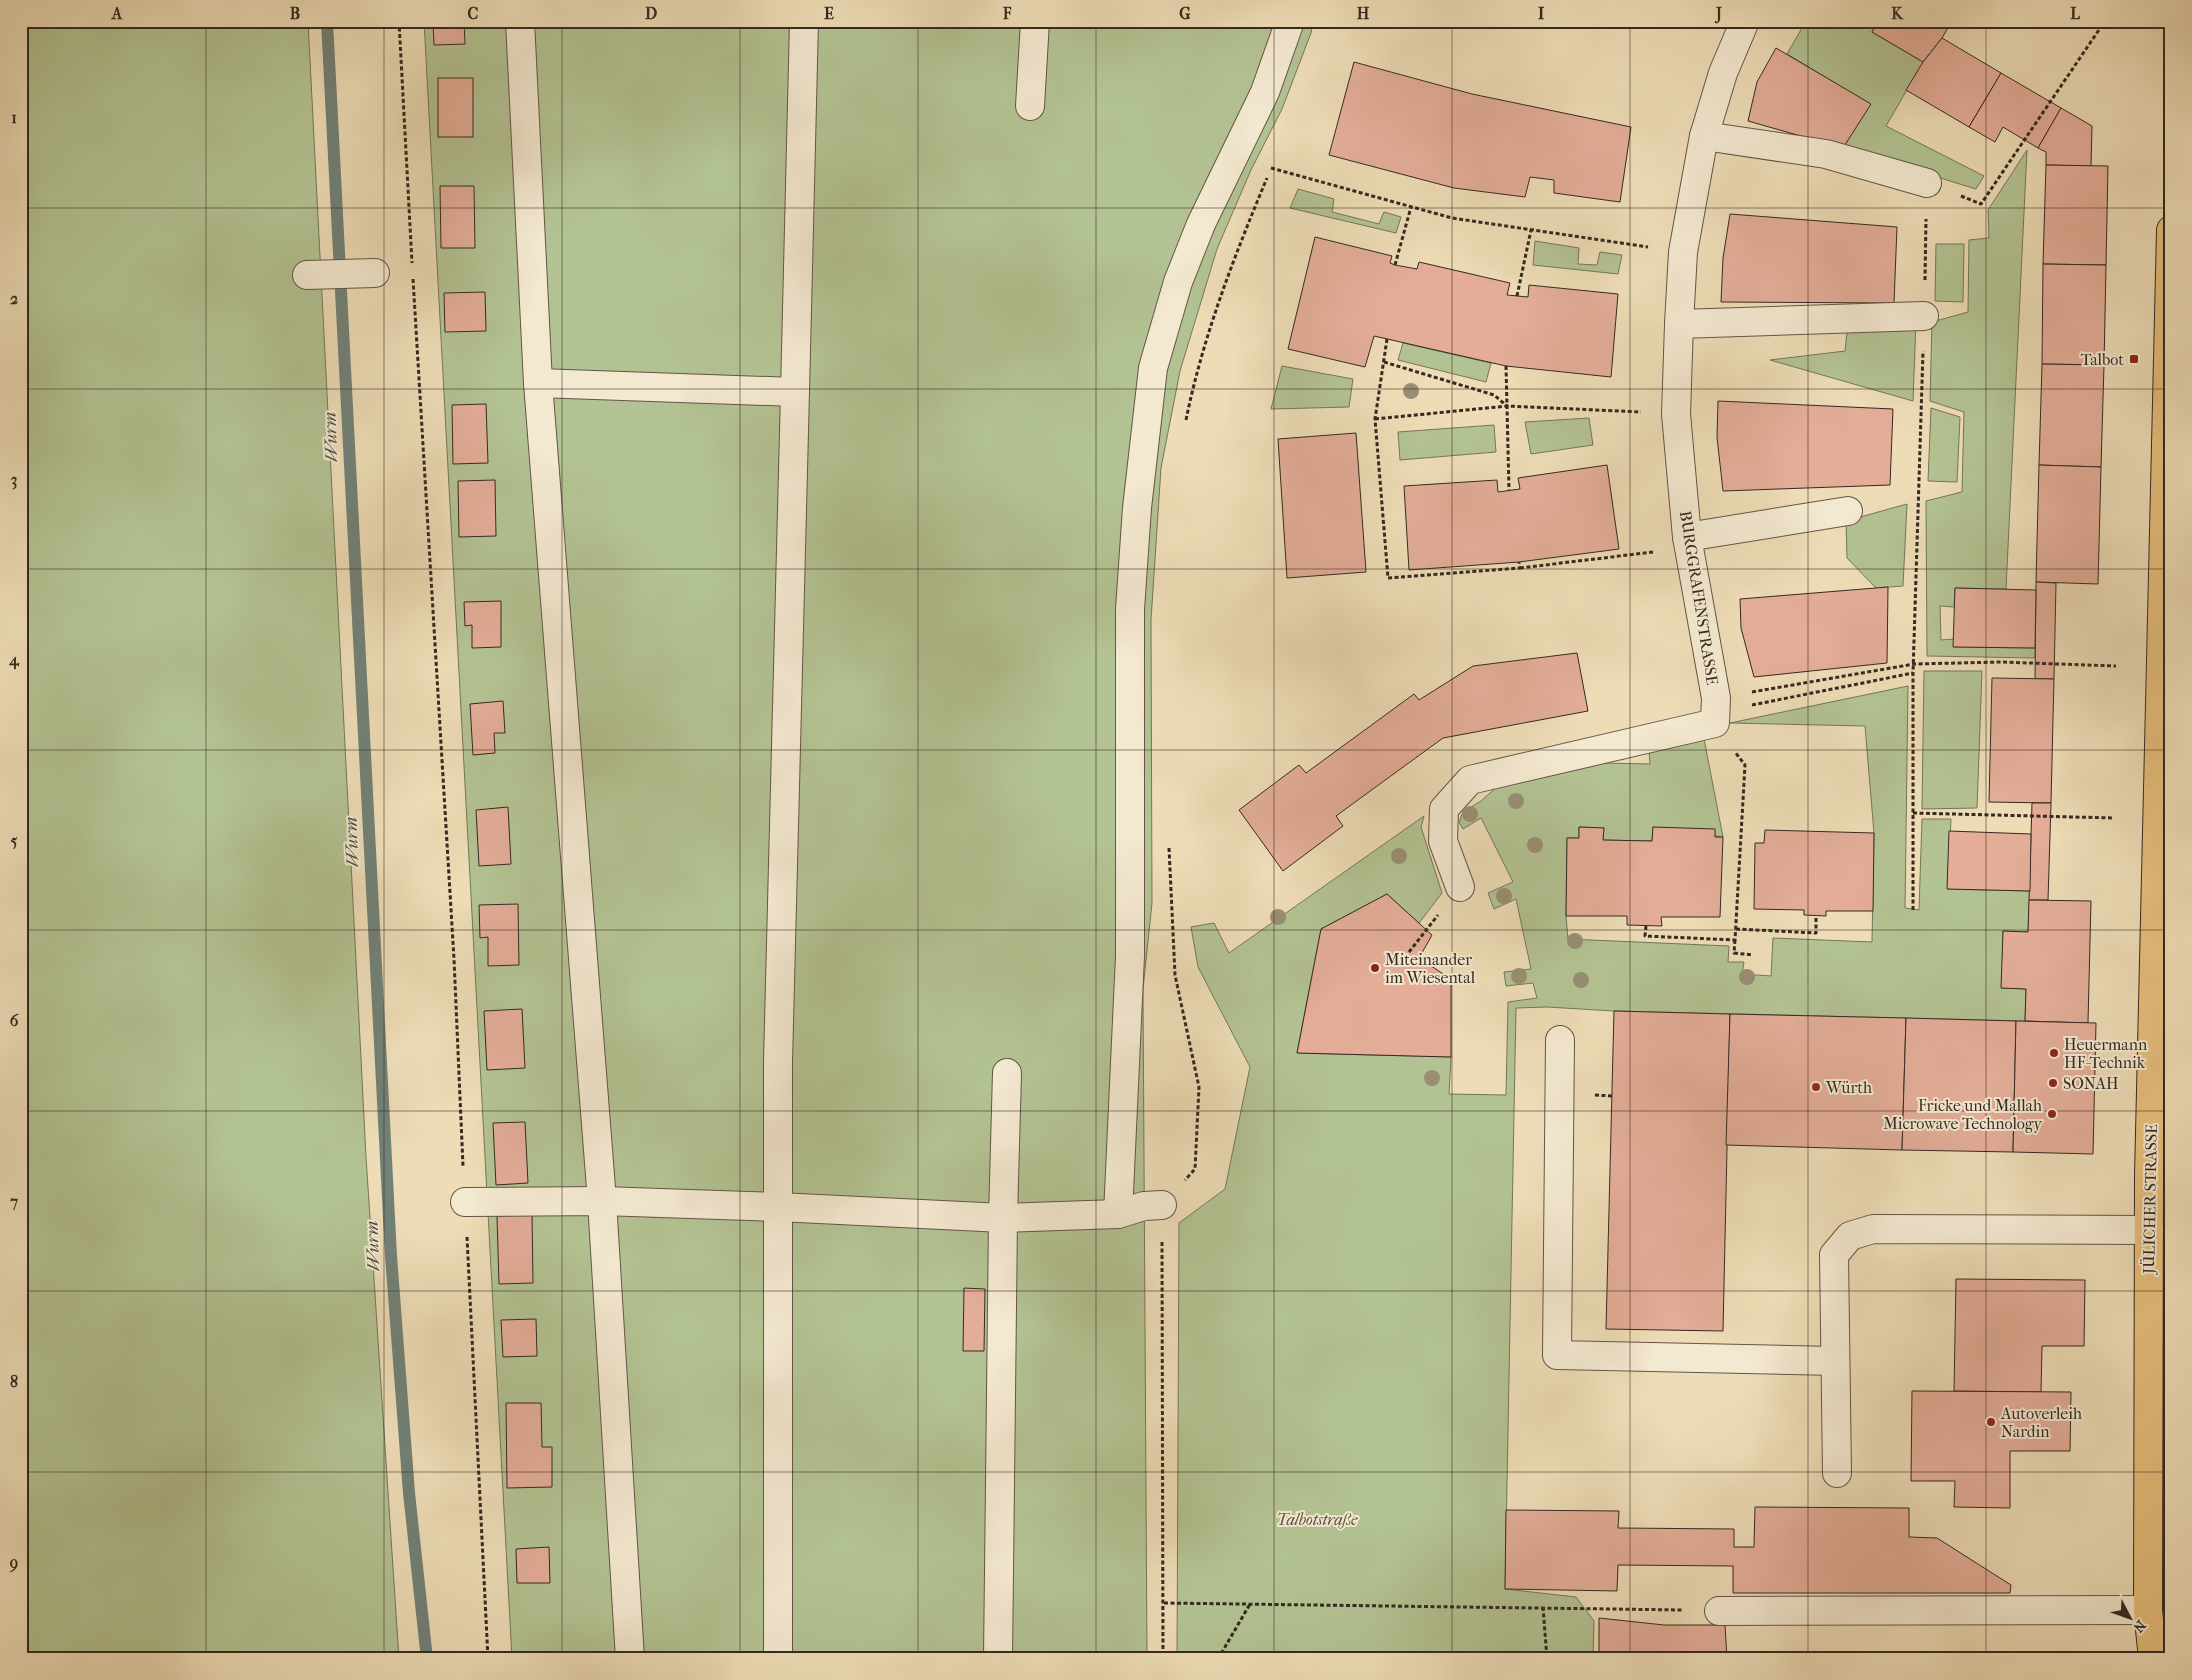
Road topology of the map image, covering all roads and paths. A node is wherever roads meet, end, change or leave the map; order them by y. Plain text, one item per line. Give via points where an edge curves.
1 (399, 21) edge
2 (520, 21) edge
3 (804, 21) edge
4 (1035, 21) edge
5 (1290, 21) edge
6 (1745, 21) edge
7 (2105, 21) edge
8 (1030, 106) dead end
9 (1704, 136) junction
10 (1274, 159) dead end
11 (1271, 168) junction
12 (1927, 183) junction
13 (1411, 207) junction
14 (1531, 230) junction
15 (2171, 230) edge
16 (1683, 252) junction
17 (1395, 265) dead end
18 (375, 273) dead end
19 (307, 275) dead end
20 (1517, 296) dead end
21 (1924, 316) junction
22 (1679, 324) junction
23 (1387, 339) dead end
24 (1384, 362) junction
25 (1506, 366) dead end
26 (538, 383) junction
27 (795, 392) junction
28 (1507, 406) junction
29 (1676, 414) junction
30 (1375, 419) junction
31 (1185, 425) dead end
32 (1509, 490) dead end
33 (1848, 511) dead end
34 (1687, 542) junction
35 (1518, 562) dead end
36 (1520, 568) junction
37 (2166, 606) edge
38 (1914, 664) junction
39 (2116, 666) dead end
40 (1914, 673) junction
41 (1765, 690) dead end
42 (1715, 718) junction
43 (1912, 813) junction
44 (2114, 818) dead end
45 (1169, 839) dead end
46 (1460, 887) joint
47 (1913, 910) dead end
48 (1816, 916) dead end
49 (1646, 926) dead end
50 (1736, 929) junction
51 (1735, 940) junction
52 (1409, 952) dead end
53 (1753, 954) dead end
54 (1560, 1040) dead end
55 (2162, 1062) edge
56 (1007, 1073) dead end
57 (1595, 1095) dead end
58 (1612, 1096) dead end
59 (602, 1201) junction
60 (465, 1202) junction
61 (1162, 1205) junction
62 (778, 1207) junction
63 (1118, 1214) junction
64 (1003, 1218) junction
65 (2149, 1230) junction
66 (1836, 1360) junction
67 (1837, 1473) dead end
68 (1164, 1603) junction
69 (1250, 1604) junction
70 (1543, 1607) junction
71 (2148, 1610) junction
72 (1719, 1611) joint
73 (488, 1659) edge
74 (630, 1659) edge
75 (778, 1659) edge
76 (998, 1659) edge
77 (1164, 1659) edge
78 (1218, 1659) edge
79 (1547, 1659) edge
80 (2153, 1659) edge

1 - 60 path via 454,959
2 - 26 lane
3 - 27 lane
4 - 8 lane
5 - 63 lane via 1266,92 1201,224 1178,282 1153,368 1137,508 1130,609 1130,956
6 - 9 lane, BURGGRAFENSTRASSE via 1723,73
7 - 12 path via 1981,204
9 - 12 lane via 1826,154
9 - 16 lane, BURGGRAFENSTRASSE
10 - 11 path
11 - 13 path
11 - 31 path via 1231,265 1195,377
12 - 21 path
13 - 14 path via 1452,218
13 - 17 path
14 - 16 path
14 - 20 path
15 - 37 main road, JÜLICHER STRASSE
16 - 22 lane, BURGGRAFENSTRASSE
18 - 19 lane
21 - 22 lane
21 - 38 path
22 - 29 lane, BURGGRAFENSTRASSE
23 - 24 path
24 - 28 path via 1494,395
24 - 30 path
25 - 28 path
26 - 27 lane
26 - 59 lane
27 - 62 lane via 778,1062
28 - 29 path
28 - 30 path
28 - 32 path
29 - 34 lane, BURGGRAFENSTRASSE
30 - 36 path via 1388,578
33 - 34 lane
34 - 36 path
34 - 42 lane, BURGGRAFENSTRASSE via 1716,698
35 - 36 path
37 - 55 main road, JÜLICHER STRASSE
38 - 39 path via 2001,662
38 - 40 path
38 - 41 path
40 - 42 path
40 - 43 path
42 - 46 lane via 1470,780 1444,809 1443,841
42 - 50 path via 1745,765
43 - 44 path
43 - 47 path
45 - 61 path via 1175,975 1199,1087 1195,1169
46 - 52 path
48 - 50 path via 1816,933
49 - 51 path via 1645,936
50 - 51 path
51 - 53 path via 1734,953
54 - 66 lane via 1557,1355
55 - 65 main road, JÜLICHER STRASSE
56 - 64 lane
57 - 58 path
59 - 60 lane
59 - 62 lane
59 - 74 lane
60 - 73 path
61 - 63 lane via 1144,1206
61 - 68 path
62 - 64 lane
62 - 75 lane
63 - 64 lane
64 - 76 lane
65 - 66 lane via 1873,1229 1850,1236 1834,1255
65 - 71 main road, JÜLICHER STRASSE
66 - 67 lane
68 - 69 path
68 - 77 path
69 - 70 path
69 - 78 path
70 - 72 path
70 - 79 path
71 - 72 lane
71 - 80 main road, JÜLICHER STRASSE

